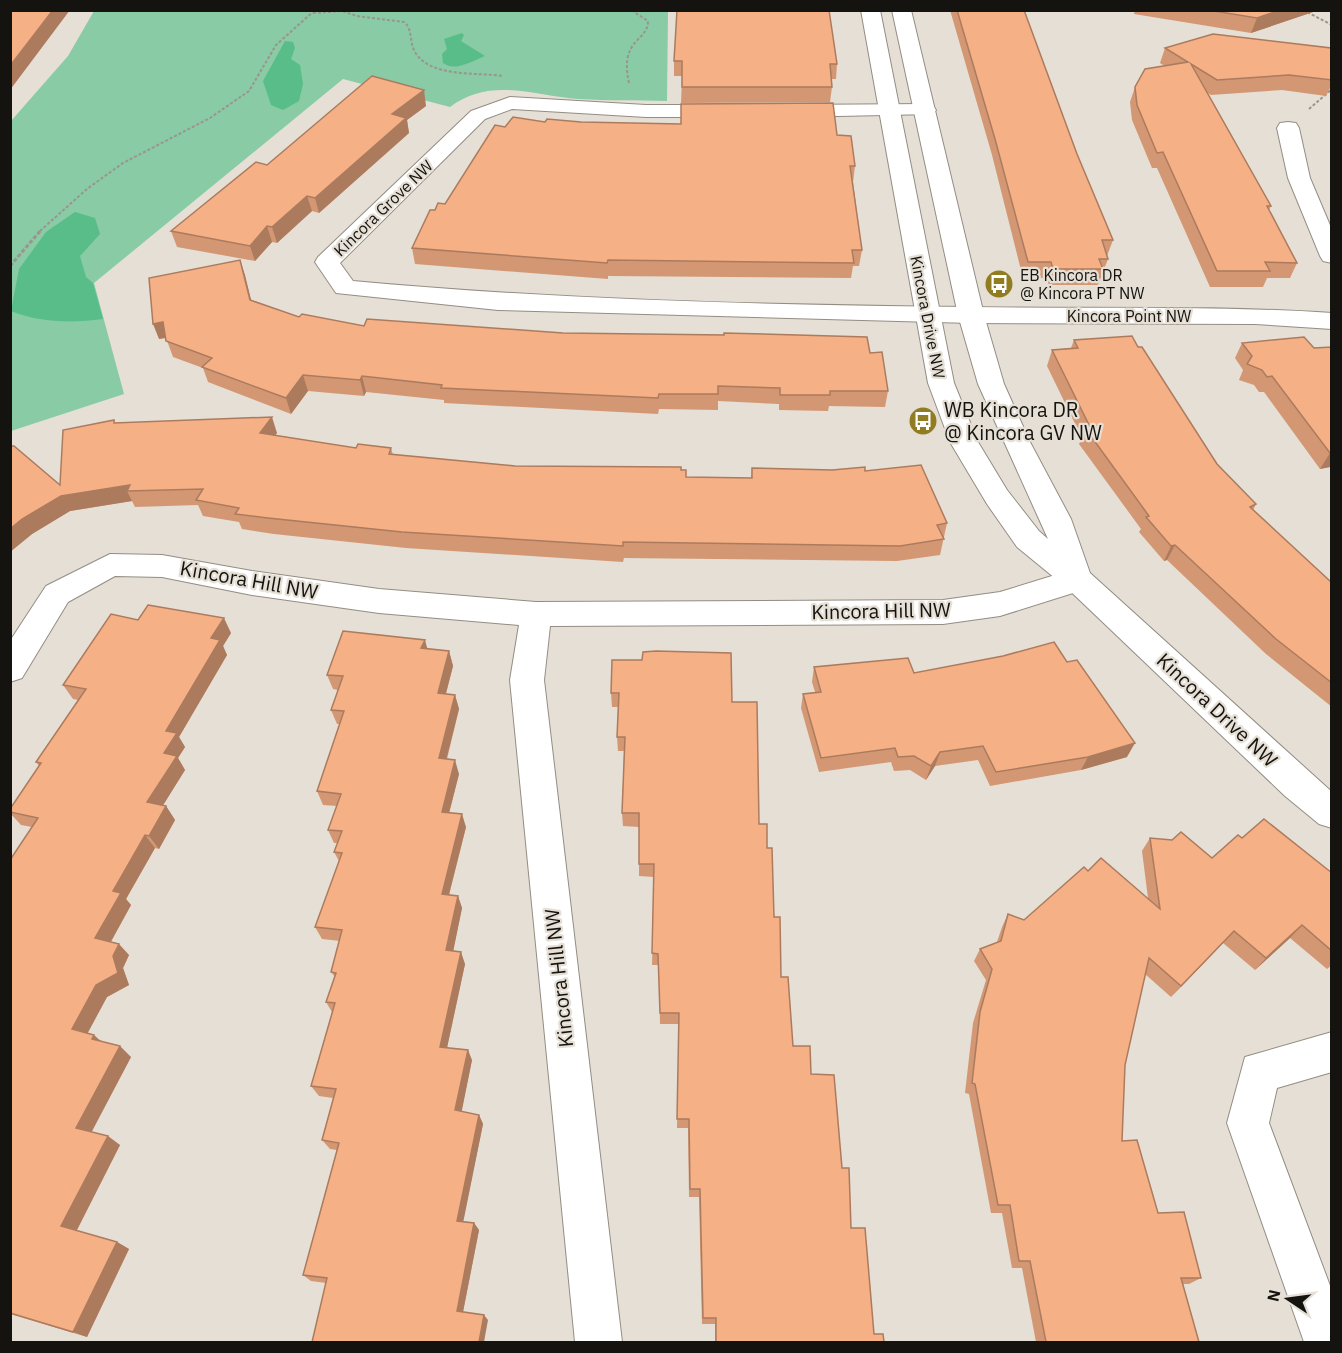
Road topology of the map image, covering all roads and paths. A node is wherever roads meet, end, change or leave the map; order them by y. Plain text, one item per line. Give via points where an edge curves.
1 (315, 10) edge
2 (630, 10) edge
3 (870, 10) edge
4 (901, 10) edge
5 (1303, 10) edge
6 (312, 14) junction
7 (1332, 25) edge
8 (509, 78) dead end
9 (632, 90) dead end
10 (926, 110) junction
11 (889, 111) junction
12 (1288, 128) dead end
13 (1332, 256) edge
14 (10, 266) edge
15 (927, 314) junction
16 (972, 315) junction
17 (1332, 321) edge
18 (1077, 580) junction
19 (536, 614) junction
20 (10, 669) edge
21 (1332, 813) edge
22 (1332, 1052) edge
23 (598, 1342) edge
24 (1327, 1342) edge

1 - 6 path
2 - 9 path via 648,21 648,27 631,41 626,55
3 - 11 street, Kincora Drive NW
4 - 10 street, Kincora Drive NW
5 - 7 path
6 - 8 path via 342,11 404,22 410,26 415,53 422,59 446,70
6 - 14 path via 288,32 273,50 252,89 230,106 136,156 108,176 47,226
10 - 11 street, Kincora Grove NW
10 - 16 street, Kincora Drive NW
11 - 15 street, Kincora Drive NW
11 - 15 street, Kincora Grove NW via 646,111 510,103 478,115 327,262 345,288 498,302
12 - 13 street via 1303,195
15 - 16 street, Kincora Point NW
15 - 18 street, Kincora Drive NW via 941,383 964,442 1028,539
16 - 17 street, Kincora Point NW via 1255,316
16 - 18 street, Kincora Drive NW via 992,384 1016,442 1056,519
18 - 19 street, Kincora Hill NW via 1000,604 943,612
18 - 21 street, Kincora Drive NW
19 - 20 street, Kincora Hill NW via 379,601 162,566 110,565 57,594
19 - 23 street, Kincora Hill NW via 527,680
22 - 24 street via 1260,1072 1248,1123

